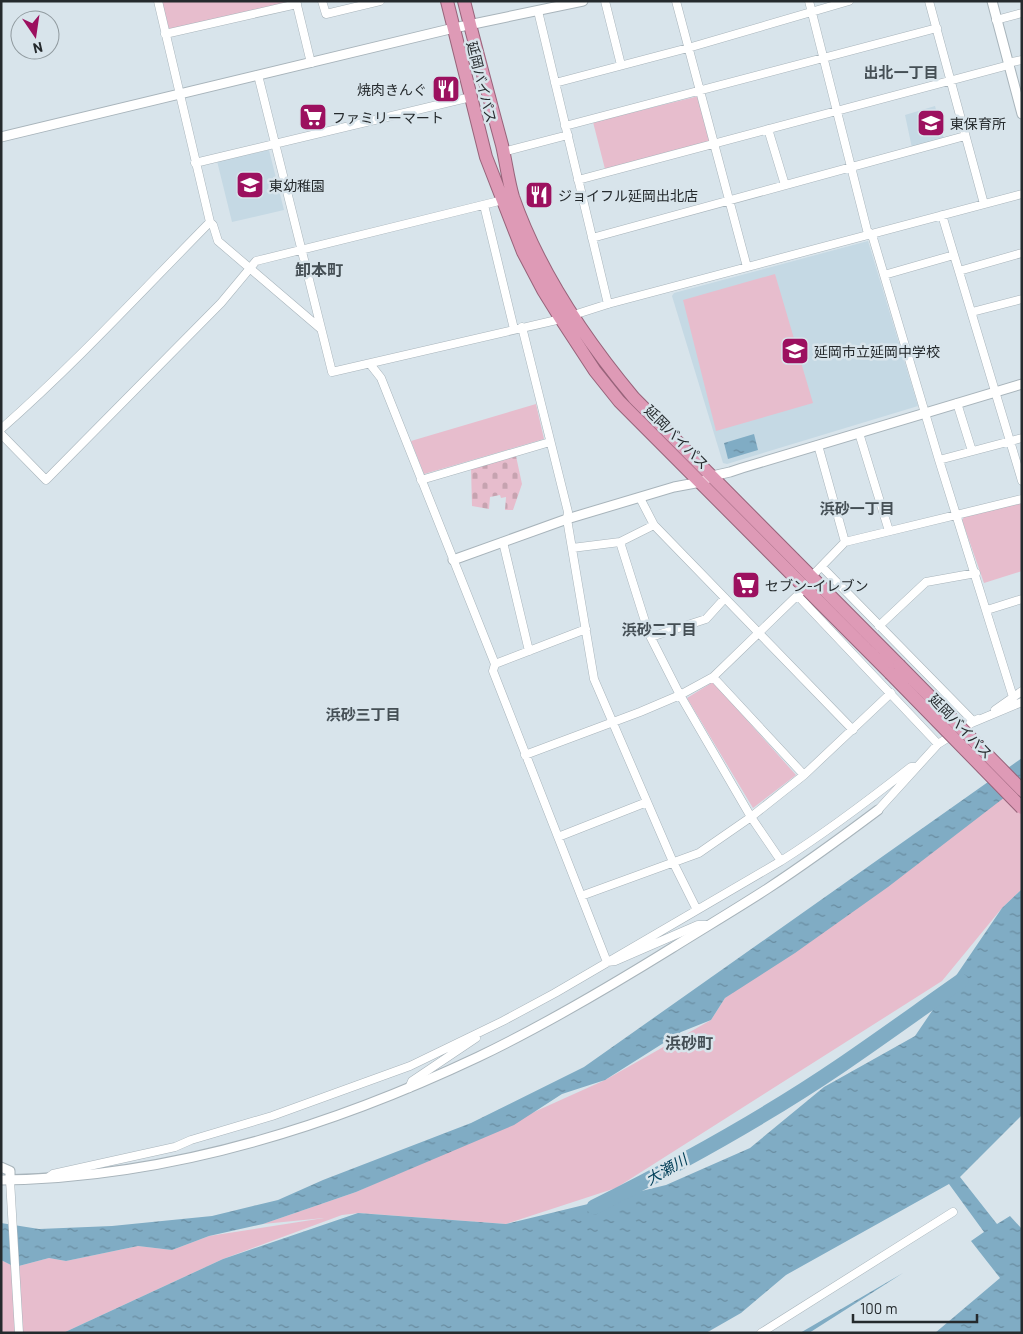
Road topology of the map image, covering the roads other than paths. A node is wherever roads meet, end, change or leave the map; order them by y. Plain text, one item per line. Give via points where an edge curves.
1 (158, 1) edge
2 (322, 1) edge
3 (380, 1) edge
4 (447, 1) edge
5 (464, 1) edge
6 (584, 1) edge
7 (605, 1) edge
8 (676, 1) edge
9 (809, 1) edge
10 (849, 1) edge
11 (929, 1) edge
12 (992, 1) edge
13 (371, 2) edge
14 (296, 3) edge
15 (549, 5) edge
16 (538, 11) junction
17 (812, 12) junction
18 (1022, 13) edge
19 (996, 20) junction
20 (470, 25) junction
21 (454, 28) junction
22 (937, 28) junction
23 (165, 34) junction
24 (688, 48) junction
25 (824, 57) junction
26 (1022, 60) edge
27 (311, 62) junction
28 (621, 65) junction
29 (1009, 65) junction
30 (258, 75) junction
31 (950, 80) junction
32 (555, 83) junction
33 (700, 91) junction
34 (179, 94) junction
35 (471, 97) junction
36 (836, 111) junction
37 (1022, 114) edge
38 (565, 126) junction
39 (768, 129) junction
40 (568, 135) junction
41 (965, 136) junction
42 (1, 137) edge
43 (713, 143) junction
44 (276, 144) junction
45 (503, 152) junction
46 (196, 163) junction
47 (851, 167) junction
48 (578, 180) junction
49 (785, 185) junction
50 (1022, 194) edge
51 (502, 200) junction
52 (728, 200) junction
53 (984, 204) junction
54 (484, 205) junction
55 (942, 215) junction
56 (210, 222) junction
57 (870, 234) junction
58 (592, 238) junction
59 (302, 250) junction
60 (1022, 253) edge
61 (954, 256) junction
62 (747, 267) junction
63 (250, 268) junction
64 (959, 271) junction
65 (884, 274) junction
66 (1022, 299) edge
67 (608, 304) junction
68 (972, 312) junction
69 (566, 317) junction
70 (522, 327) junction
71 (321, 329) junction
72 (514, 329) junction
73 (370, 364) junction
74 (1022, 384) edge
75 (996, 392) junction
76 (957, 403) junction
77 (926, 413) junction
78 (1, 429) edge
79 (859, 433) junction
80 (1, 434) edge
81 (1022, 438) edge
82 (1010, 441) junction
83 (550, 442) junction
84 (818, 445) junction
85 (972, 451) junction
86 (940, 460) junction
87 (706, 479) junction
88 (421, 480) junction
89 (1022, 481) edge
90 (640, 498) junction
91 (1022, 499) edge
92 (957, 514) junction
93 (567, 520) junction
94 (654, 525) junction
95 (889, 531) junction
96 (503, 542) junction
97 (620, 542) junction
98 (846, 542) junction
99 (572, 548) junction
100 (453, 560) junction
101 (822, 567) junction
102 (976, 573) junction
103 (812, 576) junction
104 (802, 592) junction
105 (725, 598) junction
106 (1022, 599) edge
107 (987, 610) junction
108 (879, 626) junction
109 (586, 629) junction
110 (758, 632) junction
111 (651, 636) junction
112 (529, 651) junction
113 (494, 664) junction
114 (894, 669) junction
115 (713, 677) junction
116 (1022, 691) edge
117 (890, 693) junction
118 (680, 695) junction
119 (1013, 697) junction
120 (1022, 702) edge
121 (974, 722) junction
122 (612, 723) junction
123 (853, 730) junction
124 (938, 744) junction
125 (525, 755) junction
126 (917, 767) junction
127 (804, 775) junction
128 (1022, 790) edge
129 (647, 802) junction
130 (1022, 808) edge
131 (878, 810) joint
132 (750, 817) junction
133 (558, 837) junction
134 (781, 861) junction
135 (673, 862) junction
136 (582, 896) junction
137 (697, 910) junction
138 (708, 925) junction
139 (607, 962) junction
140 (482, 1031) junction
141 (409, 1088) junction
142 (1, 1167) edge
143 (46, 1180) junction
144 (7, 1183) edge
145 (953, 1212) dead end
146 (19, 1333) edge
147 (762, 1333) edge

1 - 23 street
2 - 13 street via 326,14
3 - 13 street
4 - 21 highway, 延岡バイパス
5 - 20 highway, 延岡バイパス
6 - 15 street
7 - 28 street
8 - 24 street
9 - 17 street
10 - 17 street
11 - 22 street
12 - 19 street
14 - 23 street
14 - 27 street
15 - 16 street
16 - 20 street
16 - 32 street
17 - 24 street
17 - 25 street
18 - 19 street
19 - 29 street
20 - 21 street
20 - 45 highway, 延岡バイパス
21 - 27 street
21 - 35 highway, 延岡バイパス
22 - 25 street
22 - 31 street
23 - 34 street
24 - 28 street
24 - 33 street
25 - 33 street
25 - 36 street
26 - 29 street
27 - 30 street
28 - 32 street
29 - 31 street
29 - 37 street
30 - 34 street
30 - 44 street
31 - 36 street
31 - 41 street
32 - 38 street
33 - 38 street
33 - 43 street
34 - 42 street
34 - 46 street
35 - 44 street
35 - 51 highway, 延岡バイパス via 486,156
36 - 39 street
36 - 47 street
38 - 40 street
39 - 43 street
39 - 49 street
40 - 45 street
40 - 48 street
41 - 47 street
41 - 53 street
43 - 48 street
43 - 52 street
44 - 46 street
44 - 59 street
45 - 69 highway, 延岡バイパス via 513,195
46 - 56 street
47 - 49 street
47 - 57 street
48 - 58 street
49 - 52 street
50 - 53 street
51 - 54 street
51 - 69 highway, 延岡バイパス via 543,290
52 - 58 street
52 - 62 street
53 - 55 street
54 - 59 street
54 - 72 street
55 - 57 street
55 - 61 street
56 - 63 street via 218,241
56 - 78 street via 121,316
57 - 62 street
57 - 65 street
58 - 67 street
59 - 63 street via 256,261
59 - 71 street
60 - 64 street
61 - 64 street
61 - 65 street
62 - 67 street
63 - 71 street
63 - 80 street via 221,303 46,480
64 - 68 street
65 - 77 street
66 - 68 street
67 - 69 street
68 - 75 street
69 - 70 street
69 - 87 highway, 延岡バイパス via 595,371 619,401
70 - 72 street
70 - 83 street
71 - 73 street via 332,372
72 - 73 street
73 - 88 street via 382,378
74 - 75 street
75 - 76 street
75 - 82 street
76 - 77 street
76 - 85 street
77 - 79 street
77 - 86 street
79 - 84 street
79 - 95 street
81 - 82 street
82 - 85 street
82 - 89 street
83 - 88 street
83 - 93 street via 568,512
84 - 87 street
84 - 98 street
85 - 86 street
86 - 92 street
87 - 90 street
87 - 103 highway, 延岡バイパス
87 - 104 highway, 延岡バイパス
88 - 100 street
90 - 93 street
90 - 94 street
91 - 92 street
92 - 95 street
92 - 102 street
93 - 96 street
93 - 99 street
94 - 97 street
94 - 105 street
95 - 98 street
96 - 100 street
96 - 112 street
97 - 99 street
97 - 111 street
98 - 101 street
99 - 109 street
100 - 113 street
101 - 103 street
101 - 108 street
102 - 107 street
102 - 108 street via 926,582
103 - 114 highway, 延岡バイパス
104 - 110 street
104 - 114 highway, 延岡バイパス
104 - 117 street
105 - 110 street
105 - 111 street via 706,619
106 - 107 street
107 - 119 street
108 - 121 street
109 - 112 street
109 - 122 street via 594,679
110 - 115 street
110 - 123 street
111 - 118 street
112 - 113 street
113 - 125 street via 493,671
114 - 128 highway, 延岡バイパス, bridge
114 - 130 highway, 延岡バイパス, bridge
115 - 118 street
115 - 127 street
116 - 119 street
117 - 123 street
117 - 124 street
118 - 122 street
118 - 132 street
119 - 121 street
120 - 121 street
121 - 124 street
122 - 125 street
122 - 129 street
123 - 127 street
124 - 126 street
125 - 133 street
126 - 131 street
126 - 134 street via 911,767 830,829
127 - 132 street
129 - 133 street
129 - 135 street
131 - 138 street via 767,889
132 - 134 street
132 - 135 street via 699,853
133 - 136 street
134 - 137 street
135 - 136 street
135 - 137 street
136 - 139 street
137 - 139 street
138 - 139 street via 698,925
138 - 141 street via 526,1033
139 - 140 street
140 - 141 street via 477,1038 412,1081
140 - 143 street via 410,1066 272,1116 174,1147 53,1174
141 - 143 street via 224,1151 155,1165
142 - 144 street via 10,1170
143 - 144 street
144 - 146 street
145 - 147 street

